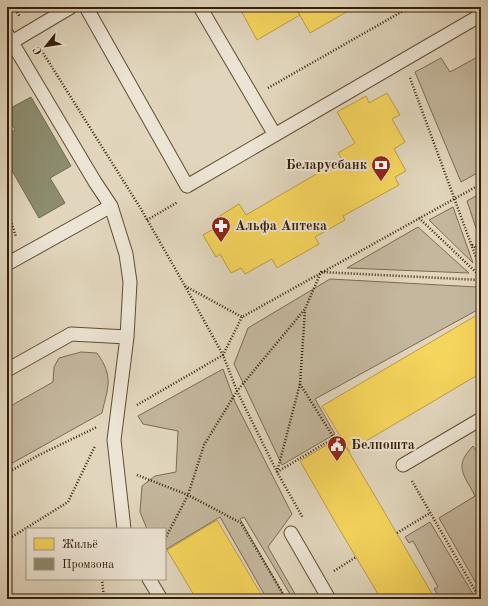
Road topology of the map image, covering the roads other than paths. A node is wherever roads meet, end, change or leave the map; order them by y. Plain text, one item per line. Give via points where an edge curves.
1 (71, 7) edge
2 (86, 7) edge
3 (200, 7) edge
4 (481, 15) edge
5 (10, 38) edge
6 (275, 135) junction
7 (111, 206) junction
8 (7, 264) edge
9 (127, 337) junction
10 (7, 370) edge
11 (481, 419) edge
12 (403, 465) road end
13 (124, 528) edge
14 (291, 533) dead end
15 (150, 580) edge
16 (161, 599) edge
17 (329, 599) edge

1 - 5 lane via 29,31
2 - 6 lane via 187,186
3 - 6 lane
4 - 6 lane
5 - 7 lane
7 - 8 lane
7 - 9 lane via 126,254 130,282
9 - 10 lane via 71,334
9 - 13 lane via 114,440
11 - 12 lane
14 - 17 lane
15 - 16 lane

